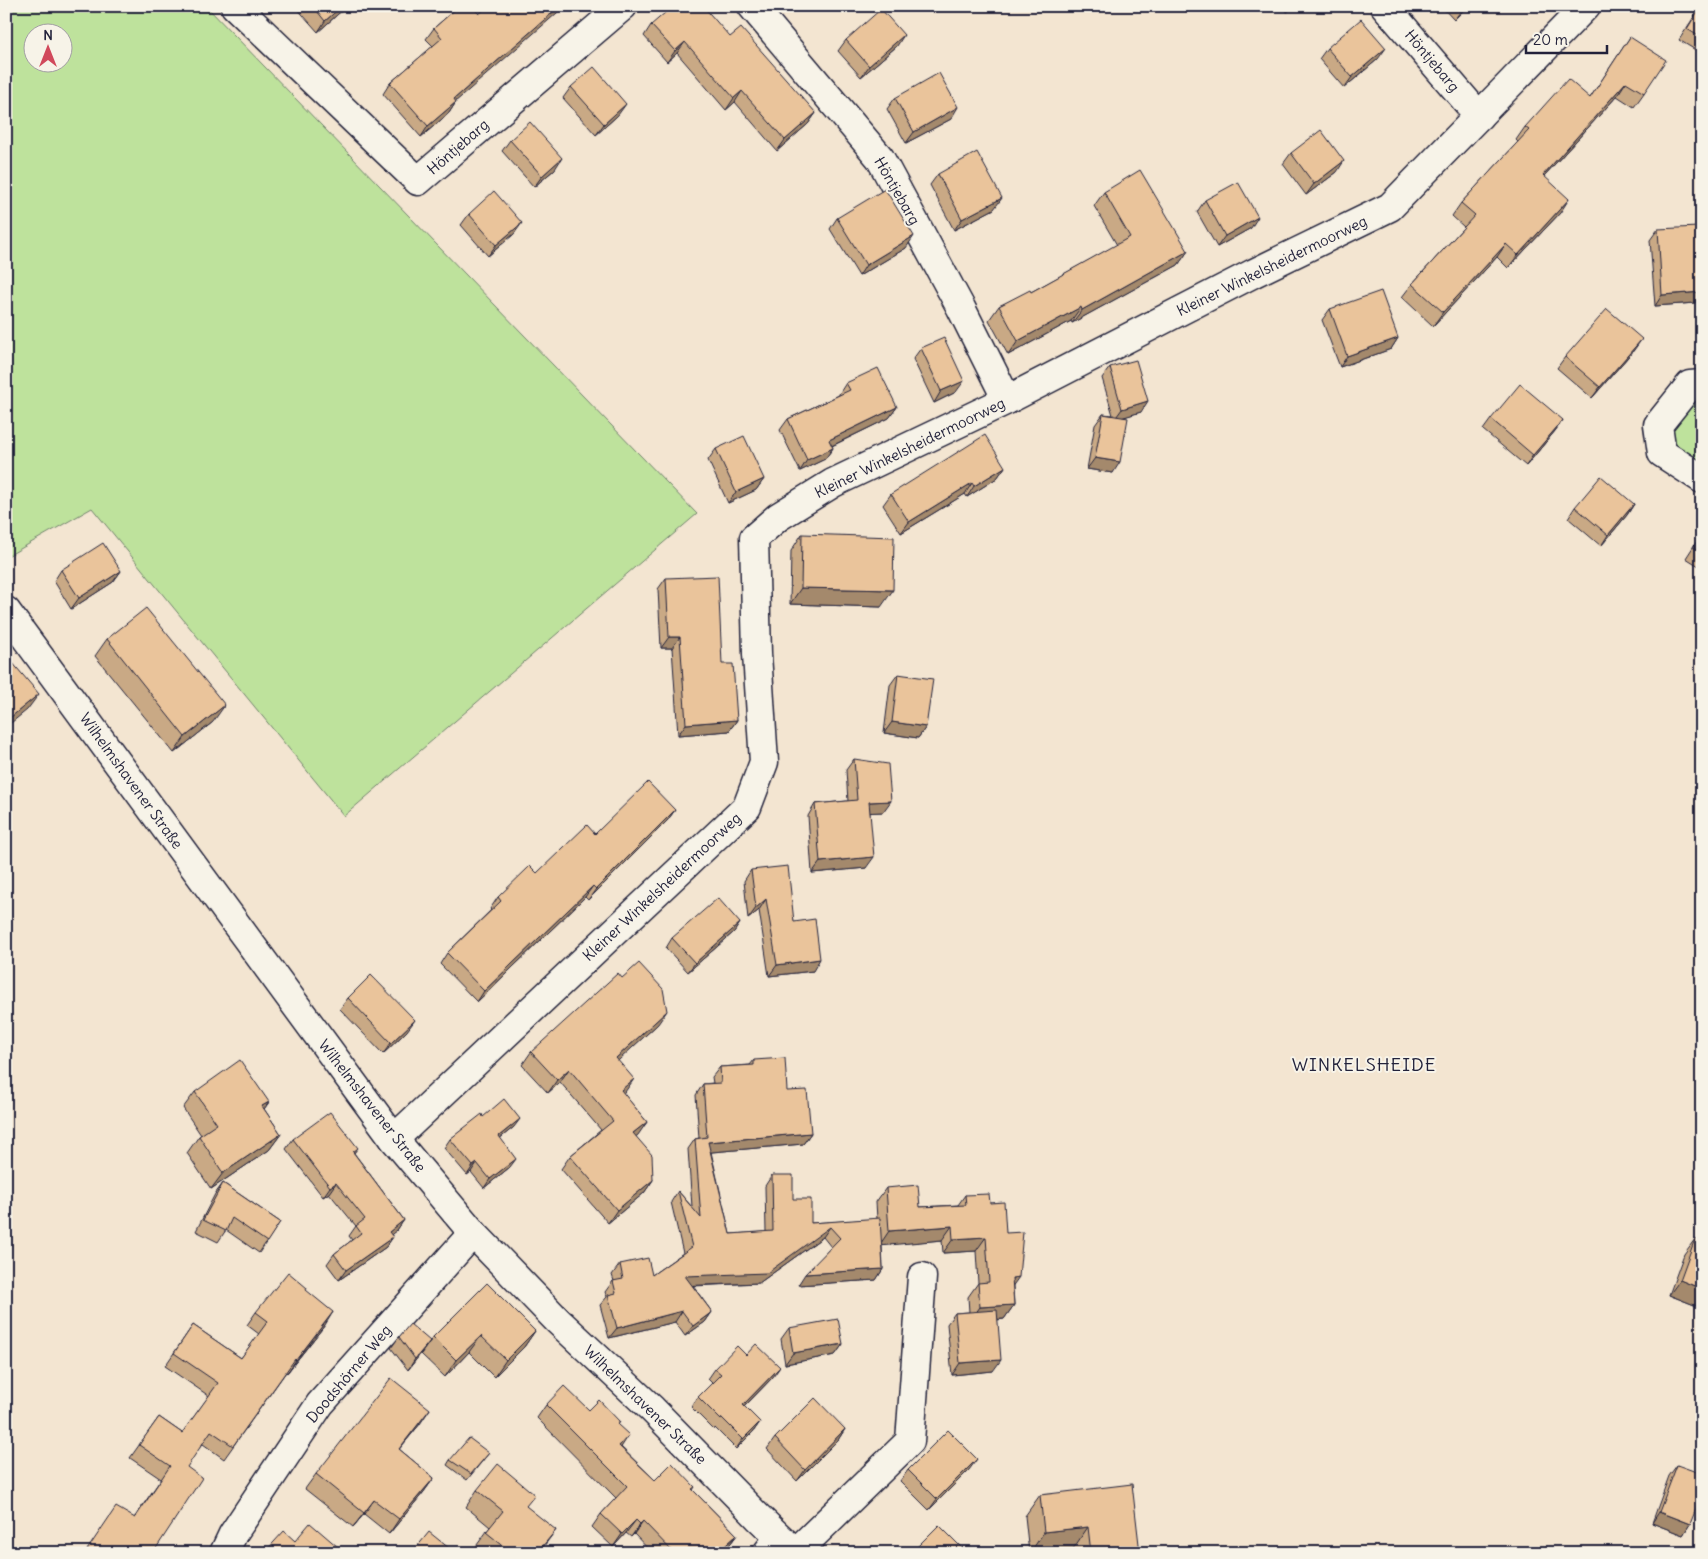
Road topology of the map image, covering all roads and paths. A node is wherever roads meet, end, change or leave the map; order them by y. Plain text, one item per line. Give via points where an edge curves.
1 (235, 6) edge
2 (623, 6) edge
3 (752, 6) edge
4 (1386, 6) edge
5 (1586, 6) edge
6 (1479, 116) junction
7 (1702, 384) edge
8 (1006, 400) junction
9 (1702, 479) edge
10 (6, 611) edge
11 (394, 1139) junction
12 (473, 1232) junction
13 (922, 1277) dead end
14 (785, 1549) edge
15 (224, 1553) edge

1 - 2 street, Höntjebarg via 418,182
3 - 8 street, Höntjebarg via 880,158 961,308
4 - 6 street, Höntjebarg
5 - 6 street, Kleiner Winkelsheidermoorweg
6 - 8 street, Kleiner Winkelsheidermoorweg via 1390,207
7 - 9 street via 1690,385 1658,424 1662,453
8 - 11 street, Kleiner Winkelsheidermoorweg via 833,482 778,517 754,538 764,762 746,807
10 - 11 street, Wilhelmshavener Straße
11 - 12 street, Wilhelmshavener Straße
12 - 14 street, Wilhelmshavener Straße via 558,1322 652,1409
12 - 15 street, Doodshörner Weg via 320,1404 232,1534
13 - 14 street, Wilhelmshavener Straße via 910,1442

